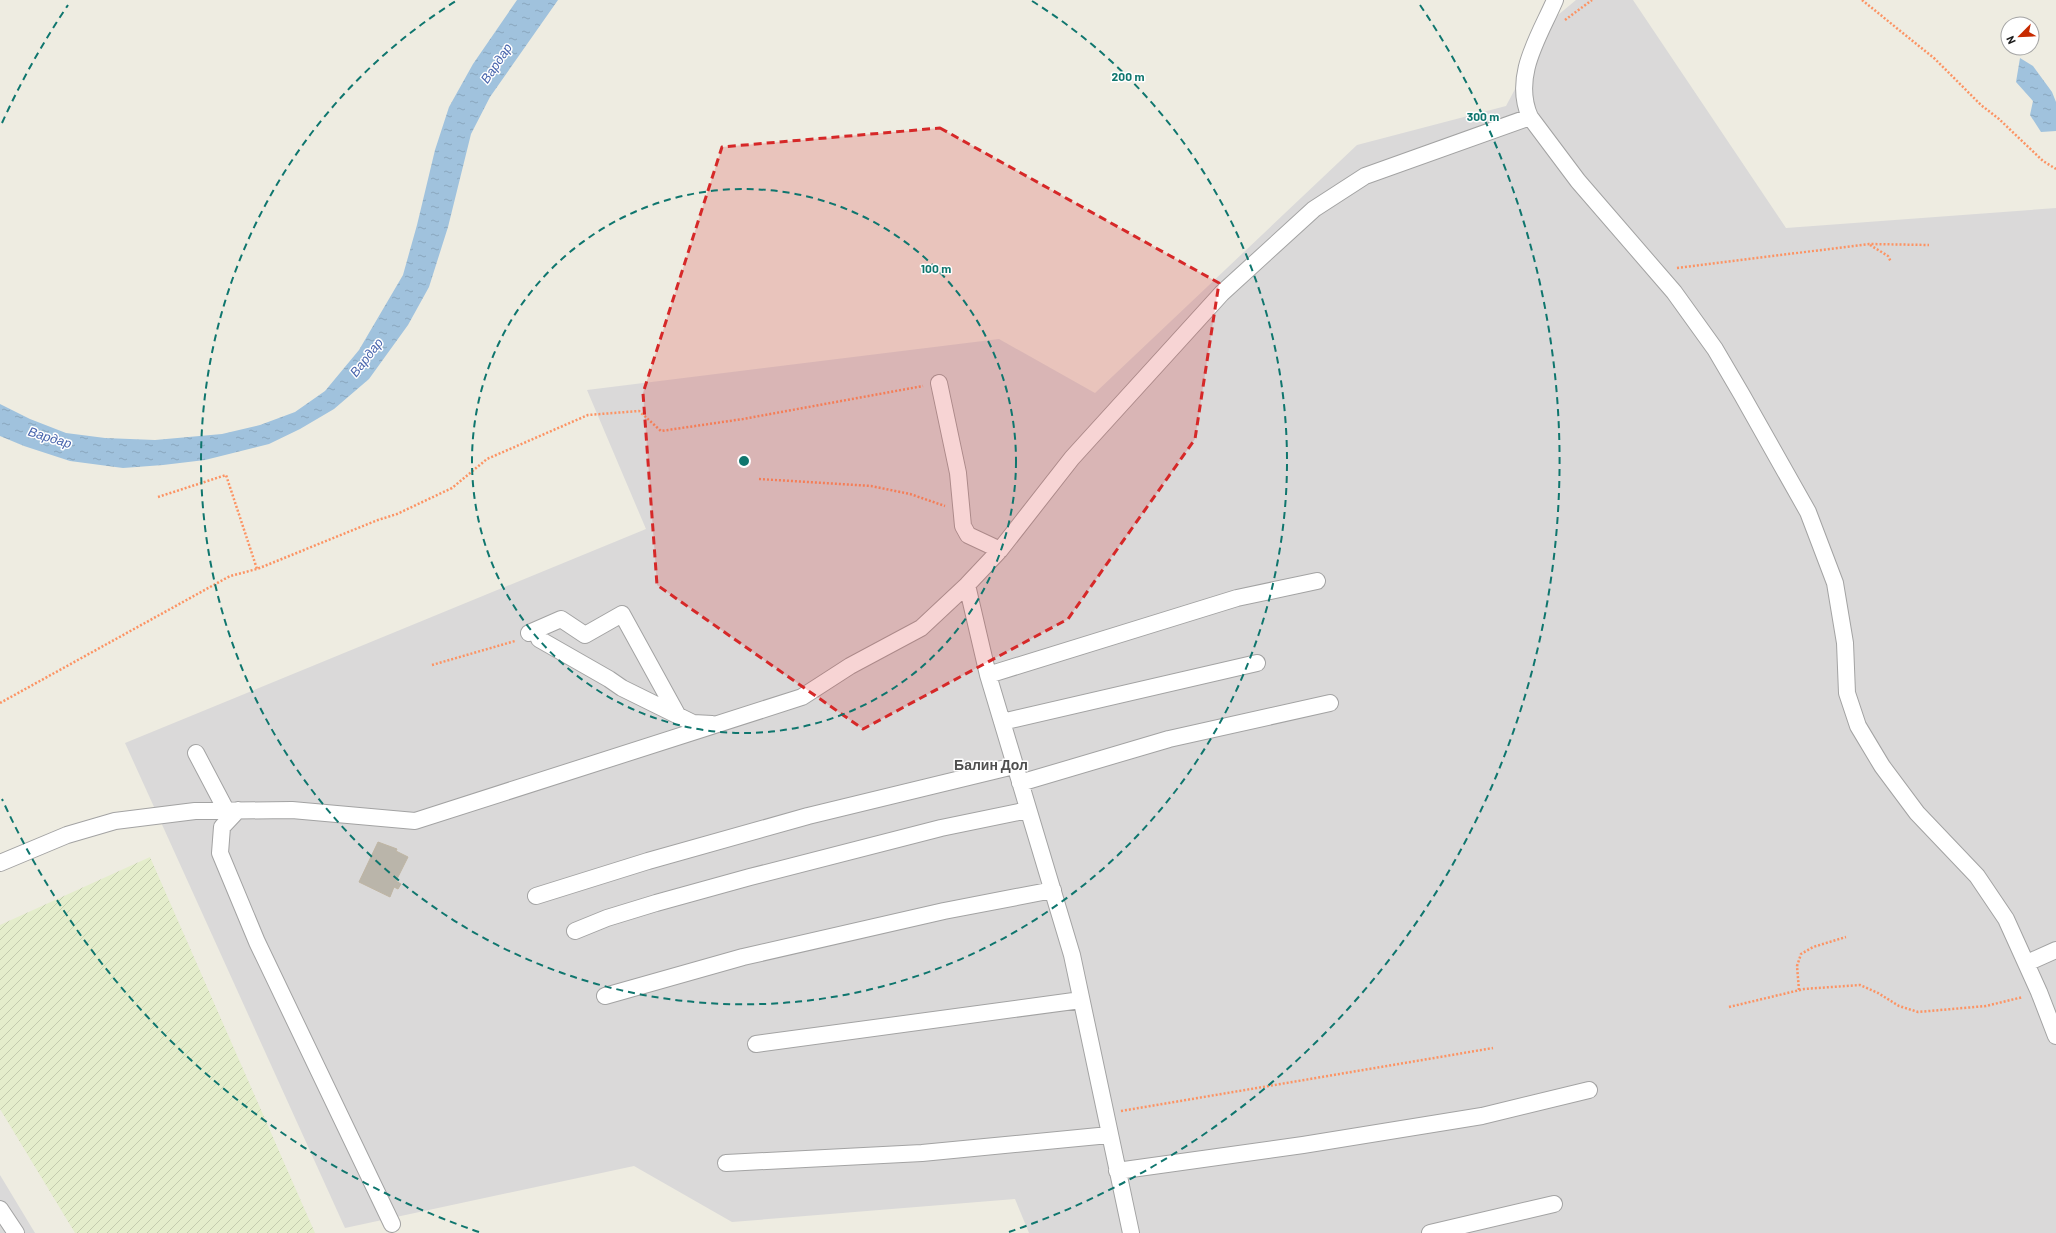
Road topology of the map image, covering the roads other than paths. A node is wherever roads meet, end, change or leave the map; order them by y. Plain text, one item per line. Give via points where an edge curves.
1 (1555, 0) edge
2 (1530, 117) junction
3 (939, 383) road end
4 (1000, 550) junction
5 (1317, 581) dead end
6 (967, 585) junction
7 (1257, 663) dead end
8 (988, 675) junction
9 (1330, 703) dead end
10 (677, 714) junction
11 (1002, 722) junction
12 (722, 724) junction
13 (196, 753) dead end
14 (1014, 766) junction
15 (1020, 783) junction
16 (232, 810) junction
17 (1028, 810) junction
18 (0, 863) edge
19 (1053, 890) junction
20 (536, 896) dead end
21 (575, 931) dead end
22 (2056, 950) edge
23 (2027, 963) junction
24 (605, 996) dead end
25 (1081, 1000) junction
26 (2056, 1036) edge
27 (756, 1044) dead end
28 (1589, 1090) dead end
29 (1109, 1135) junction
30 (726, 1163) dead end
31 (1117, 1171) junction
32 (1554, 1204) dead end
33 (0, 1209) edge
34 (392, 1224) dead end
35 (16, 1233) edge
36 (1131, 1233) edge
37 (1430, 1233) edge

1 - 2 street via 1526,70 1524,96
2 - 4 street via 1365,176 1314,209 1222,293 1072,458
2 - 23 street via 1578,181 1674,292 1715,349 1808,512 1835,583 1845,643 1847,693 1850,708 1865,739 1917,813 1977,876 2006,919
3 - 4 street via 958,473 964,526 968,535
4 - 6 street
5 - 8 street via 1237,598
6 - 8 street
6 - 12 street via 921,628 850,666 802,697
7 - 11 street
8 - 11 street
9 - 15 street via 1170,739
10 - 10 street via 622,688 534,636 561,619 585,635 622,614
10 - 12 street via 693,723
11 - 14 street
12 - 16 street via 415,821 292,810
13 - 16 street
14 - 15 street
14 - 20 street via 808,816
15 - 17 street
16 - 18 street via 194,811 115,821 67,835
16 - 34 street via 222,827 220,853 257,942
17 - 19 street
17 - 21 street via 941,828 750,878 621,914
19 - 24 street via 944,911 743,957
19 - 25 street via 1072,955
22 - 23 street
23 - 26 street
25 - 27 street
25 - 29 street
28 - 31 street via 1482,1116 1303,1145
29 - 30 street via 922,1153
29 - 31 street
31 - 36 street
32 - 37 street
33 - 35 street

